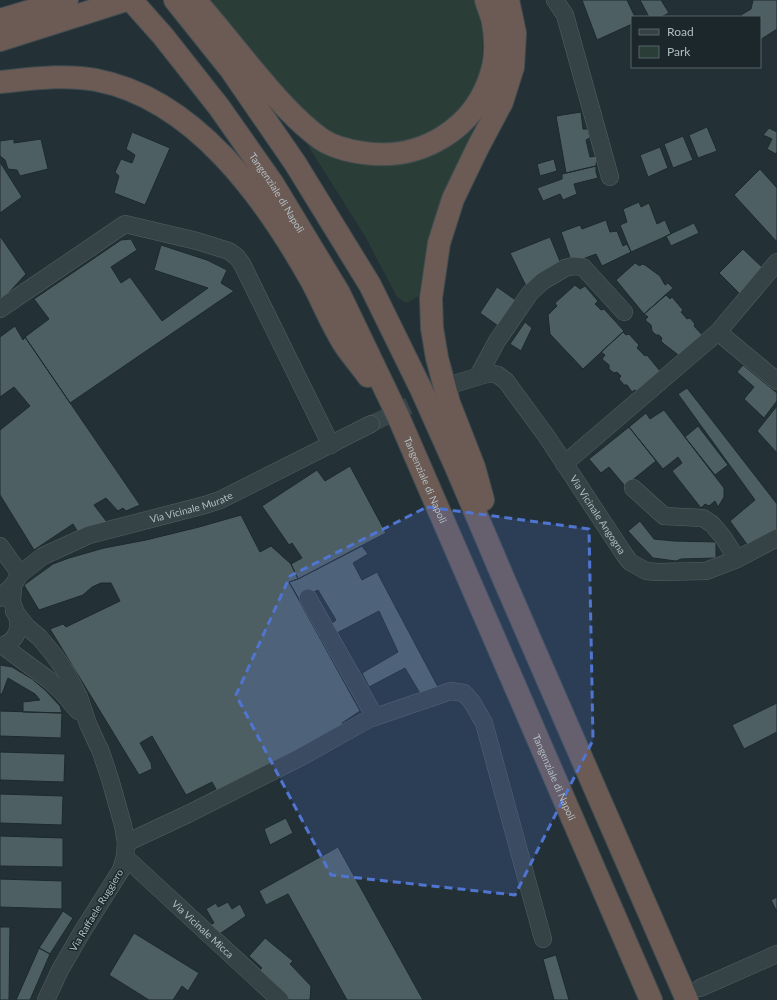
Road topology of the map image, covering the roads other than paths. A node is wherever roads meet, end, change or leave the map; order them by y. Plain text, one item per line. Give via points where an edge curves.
1 (126, 0) edge
2 (131, 0) edge
3 (175, 0) edge
4 (195, 0) edge
5 (486, 0) edge
6 (508, 0) edge
7 (555, 0) edge
8 (60, 8) edge
9 (0, 20) edge
10 (0, 40) edge
11 (0, 82) edge
12 (610, 177) dead end
13 (777, 262) edge
14 (0, 308) edge
15 (624, 312) dead end
16 (718, 332) junction
17 (478, 376) junction
18 (777, 381) edge
19 (457, 383) dead end
20 (398, 416) junction
21 (371, 424) tunnel mouth
22 (331, 445) junction
23 (564, 464) junction
24 (633, 488) dead end
25 (777, 538) edge
26 (0, 546) edge
27 (737, 559) junction
28 (17, 580) junction
29 (505, 582) junction
30 (0, 598) edge
31 (308, 598) dead end
32 (0, 604) edge
33 (16, 614) junction
34 (1, 646) edge
35 (375, 717) junction
36 (88, 724) junction
37 (125, 850) junction
38 (543, 939) dead end
39 (777, 954) edge
40 (694, 994) edge
41 (46, 1000) edge
42 (280, 1000) edge
43 (651, 1000) edge

1 - 8 highway
2 - 20 highway, Tangenziale di Napoli via 163,36 214,102 273,184 339,293
3 - 29 highway via 231,70 295,163 370,285 422,391
4 - 5 highway via 281,102 321,139 356,152 390,155 410,151 439,139 460,125 474,109 492,71 494,57 493,24
6 - 29 highway via 515,34 513,67 502,102 453,199 439,243 431,298 437,358 449,403 474,467
7 - 12 street via 565,15
8 - 9 highway
8 - 10 highway
11 - 20 highway via 67,78 96,80 121,87 165,108 211,144 244,179 263,205 310,280 346,346
13 - 16 street
14 - 22 street via 125,224 229,251 238,257 242,264
15 - 17 street via 583,267 565,268 543,281 530,293 497,341
16 - 18 street
16 - 23 street
17 - 19 street, Via Vicinale Angogna
17 - 23 street, Via Vicinale Angogna via 490,373 506,381
20 - 43 highway, Tangenziale di Napoli
21 - 22 street, Via Vicinale Murate
22 - 28 street, Via Vicinale Murate via 220,500 89,535 44,556
23 - 27 street, Via Vicinale Angogna via 630,562 646,571 706,571
24 - 27 street via 664,516 703,518 712,524
25 - 27 street, Via Vicinale Angogna
26 - 28 street
28 - 30 street, Via Vicinale Murate
28 - 33 street via 12,602
29 - 40 highway
31 - 35 street
32 - 33 street via 11,608
33 - 34 street via 19,621 16,637 10,643
33 - 36 street via 54,655 66,672 79,697
34 - 36 street via 49,680
35 - 37 street via 188,814
35 - 38 street via 451,690 464,693 472,702 484,723
36 - 37 street via 102,752 110,779 123,825
37 - 41 street, Via Raffaele Ruggiero via 121,870 60,970
37 - 42 street, Via Vicinale Micca
39 - 40 street

